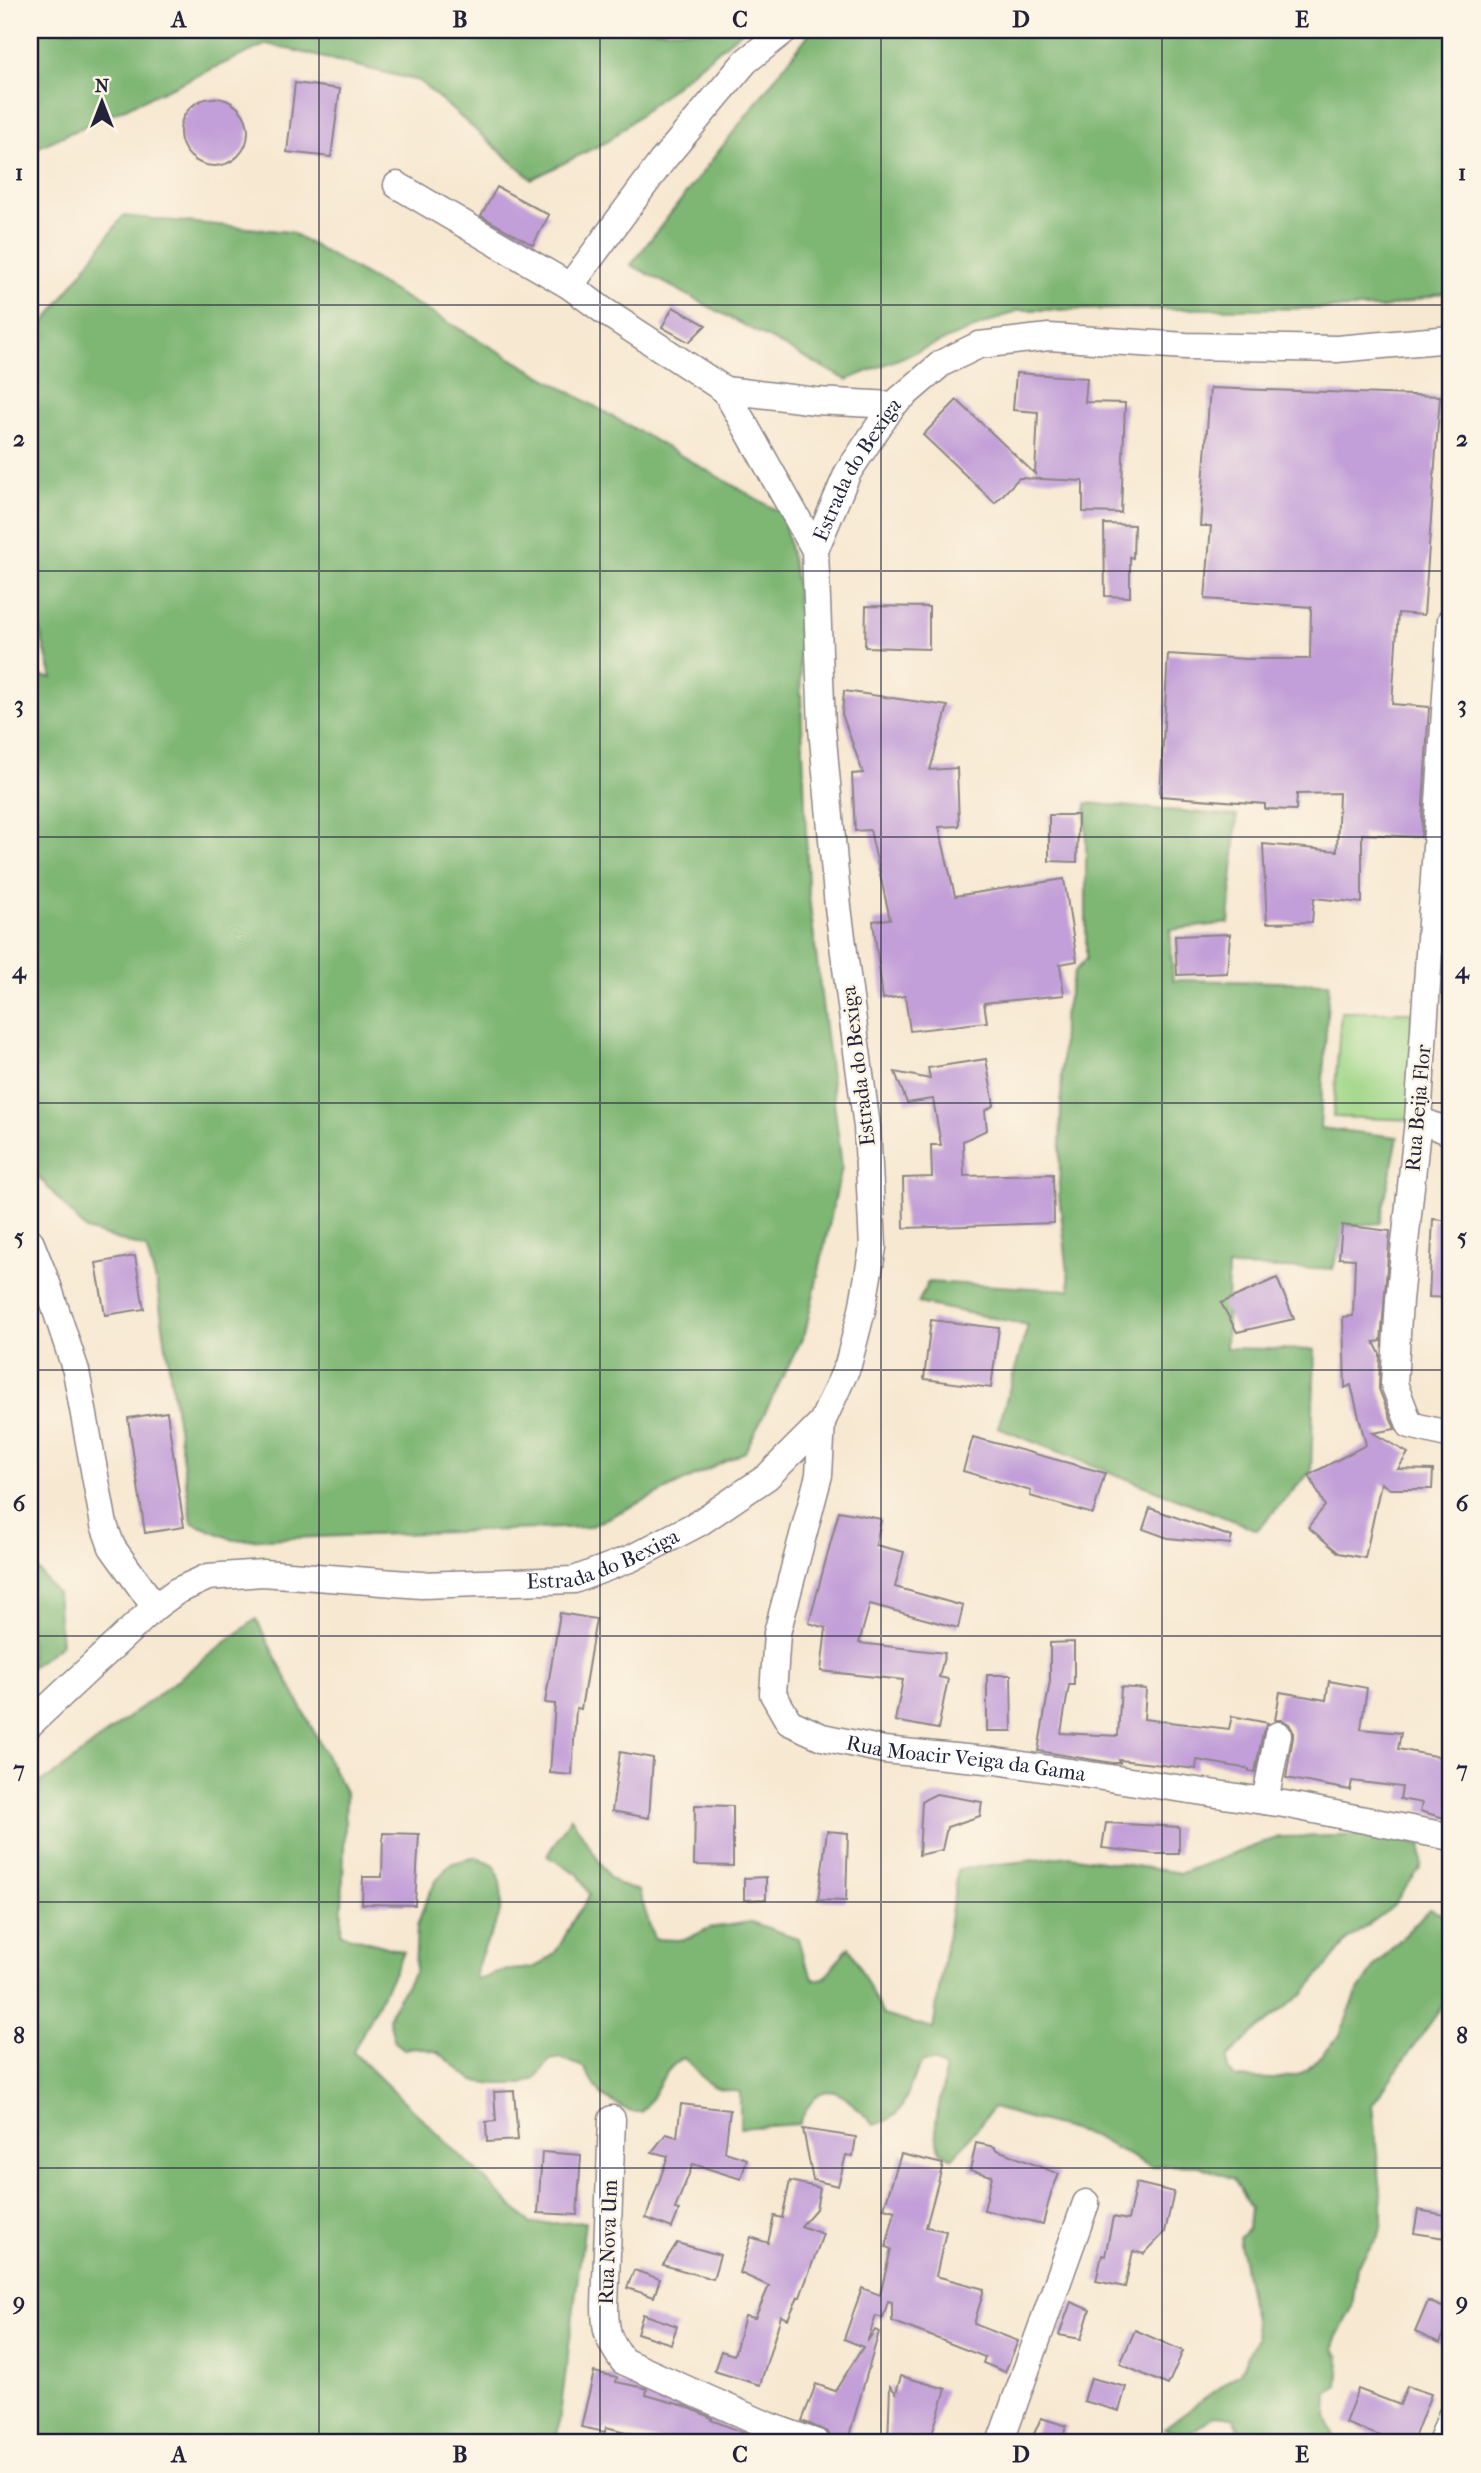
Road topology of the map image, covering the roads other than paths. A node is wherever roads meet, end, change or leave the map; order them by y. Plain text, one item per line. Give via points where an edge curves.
1 (785, 30) edge
2 (397, 185) dead end
3 (570, 286) junction
4 (1451, 339) edge
5 (725, 390) junction
6 (892, 405) junction
7 (815, 550) junction
8 (1451, 620) edge
9 (1418, 1120) junction
10 (1451, 1132) edge
11 (30, 1241) edge
12 (822, 1422) junction
13 (1451, 1435) edge
14 (155, 1607) junction
15 (30, 1724) edge
16 (1278, 1735) dead end
17 (1265, 1801) junction
18 (1451, 1837) edge
19 (612, 2119) dead end
20 (1086, 2203) dead end
21 (1451, 2416) edge
22 (817, 2443) edge
23 (1000, 2443) edge
24 (1441, 2443) edge

1 - 3 street via 746,61 662,161
2 - 3 street
3 - 5 street
4 - 6 street, Estrada do Bexiga via 1337,349 1049,337 979,345 942,363
5 - 6 street
5 - 7 street
6 - 7 street, Estrada do Bexiga via 848,472
7 - 12 street, Estrada do Bexiga via 822,728 838,907 867,1127 873,1247 848,1365
8 - 9 street, Rua Beija Flor
9 - 10 street
9 - 13 street, Rua Beija Flor via 1394,1384 1410,1425
11 - 14 street via 76,1371 104,1525 112,1547
12 - 14 street, Estrada do Bexiga via 767,1478 699,1523 632,1559 574,1580 421,1585 263,1573 208,1577
12 - 17 street, Rua Moacir Veiga da Gama via 819,1475 777,1633 773,1694 789,1722 822,1737 884,1750 996,1761
14 - 15 street, Estrada do Bexiga
16 - 17 street
17 - 18 street, Rua Moacir Veiga da Gama
19 - 22 street, Rua Nova Um via 605,2325 610,2342 623,2361
20 - 23 street
21 - 24 street

